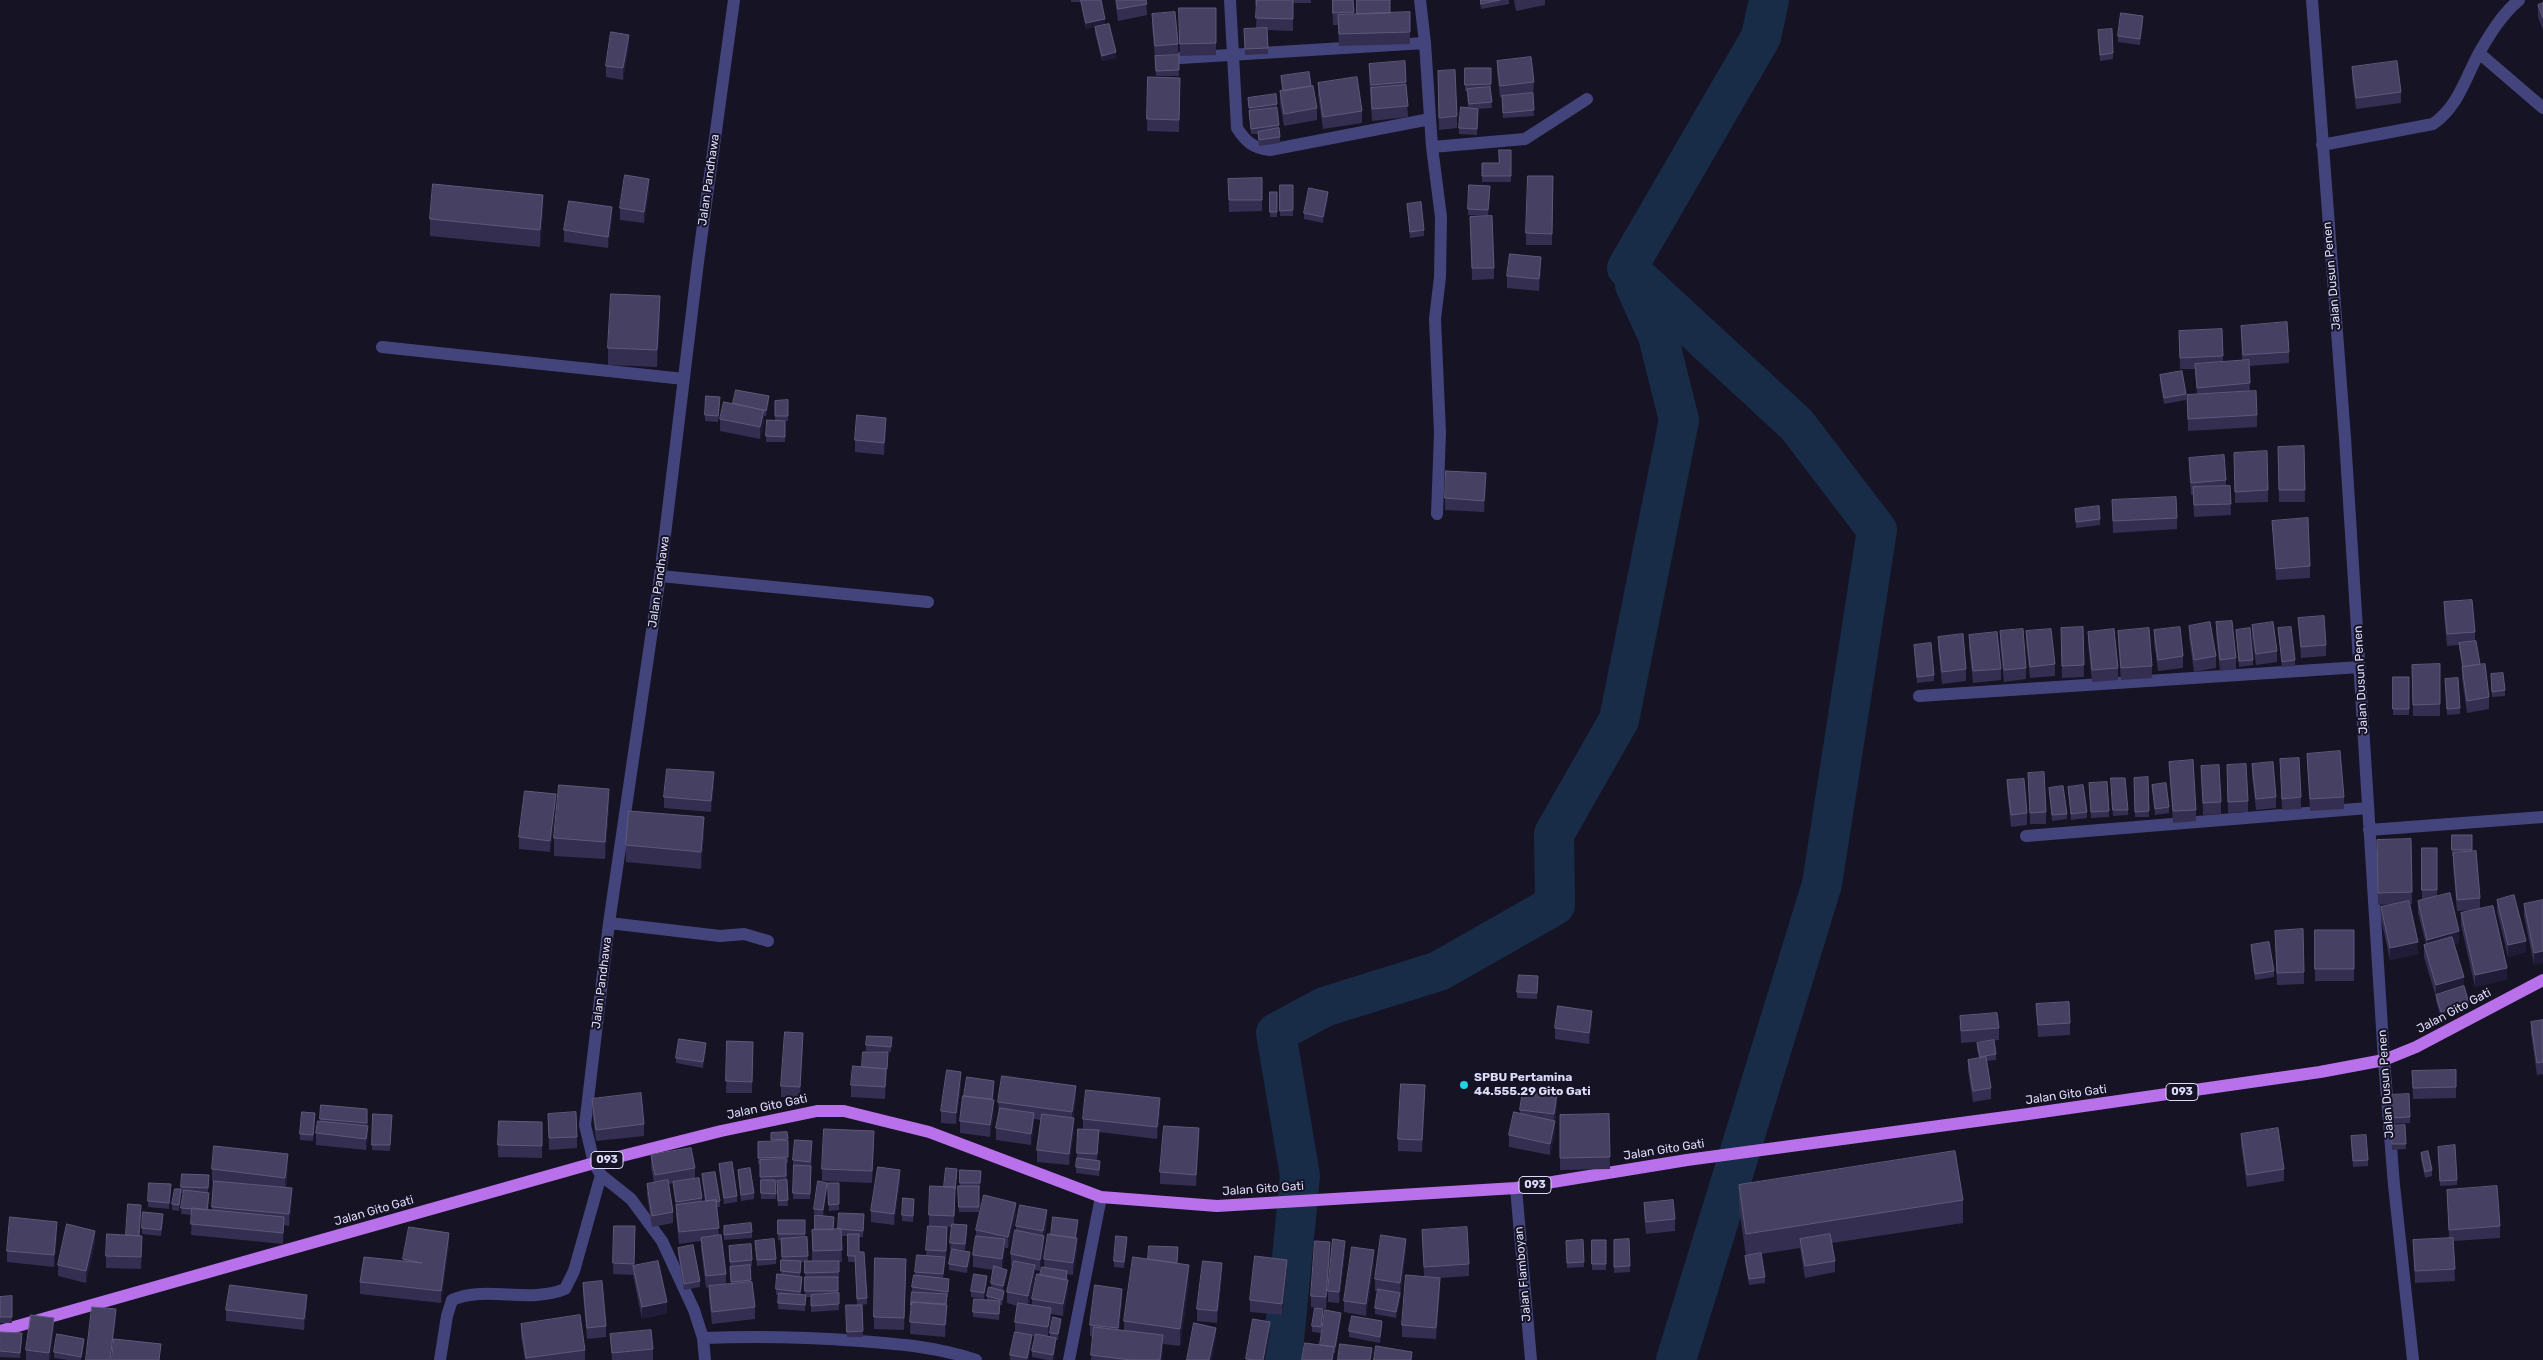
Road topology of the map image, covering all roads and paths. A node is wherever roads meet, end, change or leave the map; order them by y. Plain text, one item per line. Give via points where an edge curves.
1 (734, 0) edge
2 (1230, 0) edge
3 (1420, 0) edge
4 (2312, 0) edge
5 (2518, 1) edge
6 (1425, 43) junction
7 (2479, 53) junction
8 (1233, 57) junction
9 (1164, 59) edge
10 (1587, 99) dead end
11 (2543, 108) edge
12 (1430, 118) junction
13 (2322, 145) junction
14 (1432, 146) junction
15 (382, 347) dead end
16 (684, 379) junction
17 (1437, 514) dead end
18 (660, 576) junction
19 (928, 602) dead end
20 (2360, 666) junction
21 (1919, 696) dead end
22 (2368, 808) junction
23 (2543, 817) edge
24 (2369, 830) junction
25 (2026, 836) dead end
26 (609, 923) junction
27 (768, 941) dead end
28 (2543, 980) edge
29 (2384, 1060) junction
30 (594, 1163) junction
31 (601, 1175) junction
32 (1516, 1188) junction
33 (1101, 1197) junction
34 (0, 1331) edge
35 (703, 1338) junction
36 (440, 1360) edge
37 (706, 1360) edge
38 (976, 1360) edge
39 (1069, 1360) edge
40 (1531, 1360) edge
41 (2413, 1360) edge

1 - 16 street, Jalan Pandhawa
2 - 8 street
3 - 6 street
4 - 13 street, Jalan Dusun Penen
5 - 7 street via 2500,20
6 - 8 street
6 - 12 street
7 - 11 street
7 - 13 street via 2454,104 2433,124
8 - 9 street
8 - 12 street via 1237,128 1246,142 1257,149 1270,150
10 - 14 street via 1525,139
12 - 14 street
13 - 20 street, Jalan Dusun Penen
14 - 17 street via 1441,218 1435,319 1440,433
15 - 16 street
16 - 18 street, Jalan Pandhawa
18 - 19 street
18 - 26 street, Jalan Pandhawa
20 - 21 street
20 - 22 street, Jalan Dusun Penen
22 - 24 street, Jalan Dusun Penen
22 - 25 street
23 - 24 street
24 - 29 street, Jalan Dusun Penen
26 - 27 street via 720,936 744,934
26 - 30 street, Jalan Pandhawa via 585,1125
28 - 29 main road, Jalan Gito Gati / 093 via 2416,1047
29 - 32 main road, Jalan Gito Gati / 093 via 2243,1083 1687,1160
29 - 41 street, Jalan Dusun Penen
30 - 31 street, Jalan Pandhawa
30 - 33 main road, Jalan Gito Gati / 093 via 792,1114 844,1111 929,1132
30 - 34 main road, Jalan Gito Gati / 093
31 - 35 street via 631,1199 662,1241 694,1310
31 - 36 street via 574,1271 565,1289 553,1294 524,1297 467,1294 452,1300
32 - 33 main road, Jalan Gito Gati / 093 via 1217,1206
32 - 40 street, Jalan Flamboyan
33 - 39 street
35 - 37 street
35 - 38 street via 786,1336 912,1344

